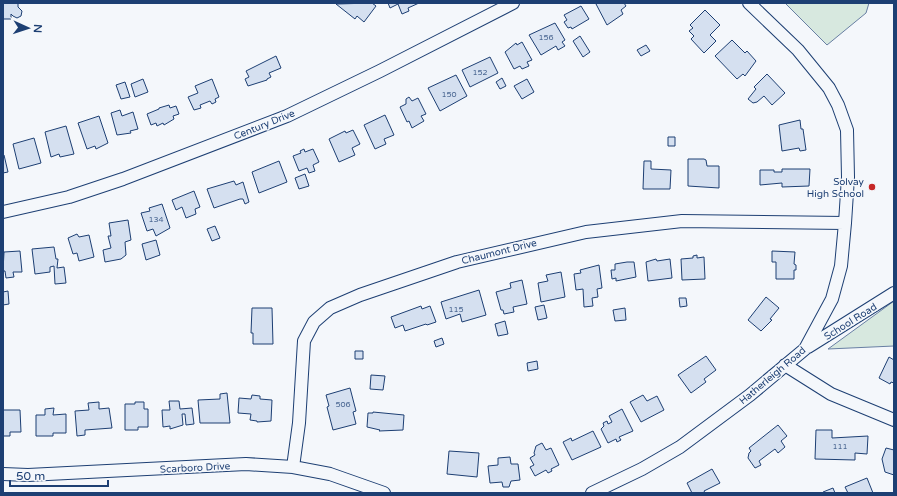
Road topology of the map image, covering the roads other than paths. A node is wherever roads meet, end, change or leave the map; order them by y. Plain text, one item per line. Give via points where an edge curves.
1 (513, 3) edge
2 (749, 3) edge
3 (3, 212) edge
4 (845, 223) junction
5 (894, 294) edge
6 (805, 349) junction
7 (785, 365) junction
8 (894, 420) edge
9 (293, 467) junction
10 (3, 474) edge
11 (384, 493) edge
12 (592, 493) edge

1 - 3 street, Century Drive via 287,116 123,180
2 - 4 street, Hatherleigh Road via 798,50 829,88 838,105 847,130 848,146
4 - 6 street, Hatherleigh Road via 841,266 832,299
4 - 9 street, Chaumont Drive via 682,221 586,232 457,262 354,297 325,312 314,322 304,341 299,423
5 - 6 street, School Road
6 - 7 street, Hatherleigh Road
7 - 8 street via 831,394
7 - 12 street, Hatherleigh Road via 750,395 680,447
9 - 10 street, Scarboro Drive via 246,464 28,476
9 - 11 street, Scarboro Drive via 330,474

